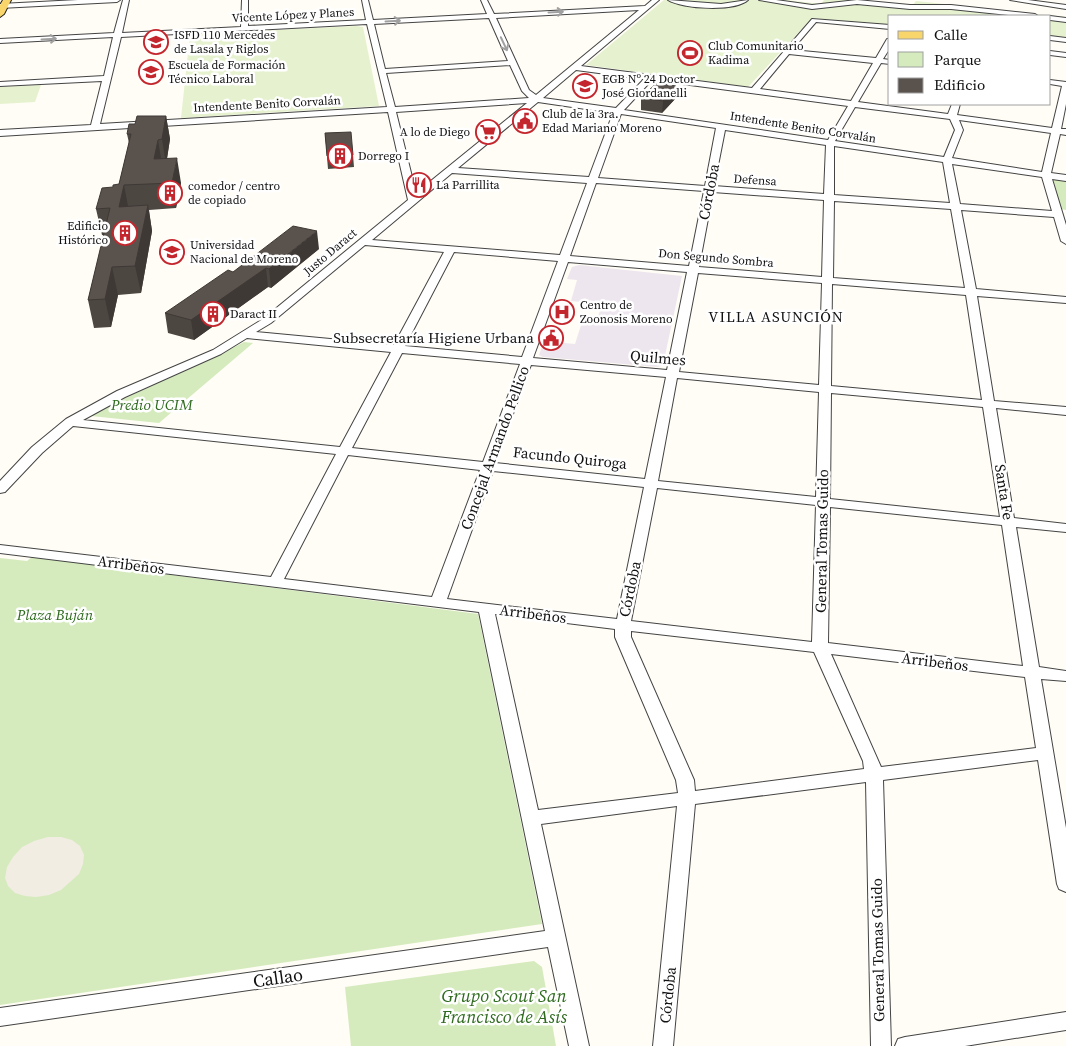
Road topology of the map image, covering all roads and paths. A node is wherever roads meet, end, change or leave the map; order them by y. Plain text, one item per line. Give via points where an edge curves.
1 (117, 0) edge
2 (126, 0) edge
3 (245, 0) edge
4 (365, 0) edge
5 (484, 0) edge
6 (620, 0) edge
7 (675, 0) edge
8 (745, 0) edge
9 (762, 0) edge
10 (1013, 0) edge
11 (669, 3) edge
12 (652, 5) edge
13 (3, 6) edge
14 (801, 6) junction
15 (1066, 7) edge
16 (626, 9) junction
17 (1026, 15) edge
18 (491, 16) junction
19 (634, 18) junction
20 (1051, 18) edge
21 (1066, 20) edge
22 (370, 22) junction
23 (888, 26) edge
24 (888, 26) edge
25 (244, 28) junction
26 (118, 35) junction
27 (1051, 38) edge
28 (1066, 40) edge
29 (0, 42) edge
30 (888, 44) edge
31 (788, 52) junction
32 (1051, 53) edge
33 (1066, 55) edge
34 (878, 61) junction
35 (888, 62) edge
36 (514, 64) junction
37 (574, 67) junction
38 (382, 71) junction
39 (650, 77) junction
40 (107, 78) junction
41 (1051, 82) edge
42 (0, 84) edge
43 (1066, 85) edge
44 (754, 91) junction
45 (533, 97) junction
46 (853, 104) junction
47 (956, 105) edge
48 (392, 109) junction
49 (618, 111) junction
50 (953, 117) junction
51 (95, 127) junction
52 (722, 127) junction
53 (1056, 131) junction
54 (1066, 132) edge
55 (0, 133) edge
56 (830, 143) junction
57 (947, 161) junction
58 (450, 170) junction
59 (1046, 175) junction
60 (1066, 178) edge
61 (593, 181) junction
62 (710, 189) junction
63 (829, 198) junction
64 (413, 201) junction
65 (956, 207) junction
66 (1058, 214) junction
67 (1066, 241) edge
68 (364, 242) junction
69 (450, 250) junction
70 (564, 259) junction
71 (694, 270) junction
72 (827, 281) junction
73 (971, 292) junction
74 (1066, 300) edge
75 (247, 335) junction
76 (398, 348) junction
77 (527, 361) junction
78 (674, 374) junction
79 (825, 389) junction
80 (990, 404) junction
81 (1066, 411) edge
82 (70, 422) junction
83 (344, 450) junction
84 (488, 466) junction
85 (652, 483) junction
86 (0, 489) edge
87 (823, 502) junction
88 (1009, 521) junction
89 (1066, 528) edge
90 (0, 549) edge
91 (275, 583) junction
92 (438, 602) junction
93 (486, 608) junction
94 (623, 625) junction
95 (820, 648) junction
96 (1032, 673) junction
97 (1066, 676) edge
98 (1045, 753) junction
99 (874, 774) junction
100 (687, 797) junction
101 (531, 818) junction
102 (1066, 884) edge
103 (556, 938) junction
104 (0, 1018) edge
105 (1066, 1021) edge
106 (579, 1046) edge
107 (663, 1046) edge
108 (881, 1046) edge
109 (905, 1046) edge

1 - 13 street
2 - 26 street
3 - 25 street
4 - 22 street
5 - 18 street
6 - 16 street
7 - 8 street via 733,7
7 - 11 street
9 - 14 street
10 - 15 street
12 - 16 street, Vicente López y Planes
12 - 19 street, Justo Daract
14 - 17 street via 865,2
14 - 23 street via 795,12
18 -> 16 street, Vicente López y Planes
16 - 19 street
22 -> 18 street, Vicente López y Planes
18 -> 36 street
19 - 37 street, Justo Daract
20 - 21 street
22 - 25 street, Vicente López y Planes
22 - 38 street
24 - 31 street via 814,20
25 - 26 street, Vicente López y Planes
29 -> 26 street, Vicente López y Planes
26 - 40 street
27 - 28 street
30 - 34 street, General Tomas Guido
31 - 34 street
31 - 44 street
32 - 33 street
34 - 35 street
34 - 46 street, General Tomas Guido
36 - 38 street
36 - 45 street
37 - 39 street
37 - 45 street, Justo Daract
38 - 48 street
39 - 44 street
39 - 49 street, Concejal Armando Pellico
40 - 42 street
40 - 51 street
41 - 43 street
43 - 53 street
44 - 46 street
45 - 48 street, Intendente Benito Corvalán via 514,102
45 - 49 street, Intendente Benito Corvalán
45 - 58 street, Justo Daract
46 - 50 street
46 - 56 street, General Tomas Guido
47 - 50 street
48 - 51 street, Intendente Benito Corvalán
48 - 64 street
49 - 52 street, Intendente Benito Corvalán
49 - 61 street, Concejal Armando Pellico
50 - 53 street
50 - 57 street via 959,130
51 - 55 street, Intendente Benito Corvalán
52 - 56 street, Intendente Benito Corvalán
52 - 62 street, Córdoba
53 - 54 street
53 - 59 street
56 - 57 street, Intendente Benito Corvalán
56 - 63 street, General Tomas Guido
57 - 59 street, Intendente Benito Corvalán
57 - 65 street, Santa Fe
58 - 61 street, Defensa
58 - 64 street, Justo Daract
59 - 60 street, Intendente Benito Corvalán
59 - 66 street
61 - 62 street, Defensa
61 - 70 street, Concejal Armando Pellico
62 - 63 street, Defensa
62 - 71 street, Córdoba
63 - 65 street, Defensa
63 - 72 street, General Tomas Guido
64 - 68 street, Justo Daract
65 - 66 street, Defensa
65 - 73 street, Santa Fe
66 - 67 street
68 - 69 street, Don Segundo Sombra
68 - 75 street, Justo Daract
69 - 70 street, Don Segundo Sombra
69 - 76 street
70 - 71 street, Don Segundo Sombra
70 - 77 street, Concejal Armando Pellico
71 - 72 street, Don Segundo Sombra
71 - 78 street, Córdoba
72 - 73 street, Don Segundo Sombra
72 - 79 street, General Tomas Guido
73 - 74 street, Don Segundo Sombra
73 - 80 street, Santa Fe
75 - 76 street, Quilmes
75 - 82 street, Justo Daract via 217,352 121,394
76 - 77 street, Quilmes
76 - 83 street
77 - 78 street, Quilmes
77 - 84 street, Concejal Armando Pellico
78 - 79 street, Quilmes
78 - 85 street, Córdoba
79 - 80 street, Quilmes
79 - 87 street, General Tomas Guido
80 - 81 street, Quilmes
80 - 88 street, Santa Fe
82 - 83 street, Facundo Quiroga
82 - 86 street, Justo Daract via 37,450
83 - 84 street, Facundo Quiroga
83 - 91 street
84 - 85 street, Facundo Quiroga
84 - 92 street, Concejal Armando Pellico
85 - 87 street, Facundo Quiroga
85 - 94 street, Córdoba
87 - 88 street, Facundo Quiroga
87 - 95 street, General Tomas Guido
88 - 89 street, Facundo Quiroga
88 - 96 street, Santa Fe
90 - 91 street, Arribeños
91 - 92 street, Arribeños
92 - 93 street, Arribeños
93 - 94 street, Arribeños
93 - 101 street
94 - 95 street, Arribeños
94 - 100 street, Córdoba via 623,637 685,780
95 - 96 street, Arribeños
95 - 99 street, General Tomas Guido
96 - 97 street, Arribeños
96 - 98 street, Santa Fe
98 - 99 street
98 - 102 street, Santa Fe
99 - 100 street
99 - 108 street, General Tomas Guido
100 - 101 street
100 - 107 street, Córdoba
101 - 103 street
103 - 104 street, Callao
103 - 106 street
105 - 109 street

